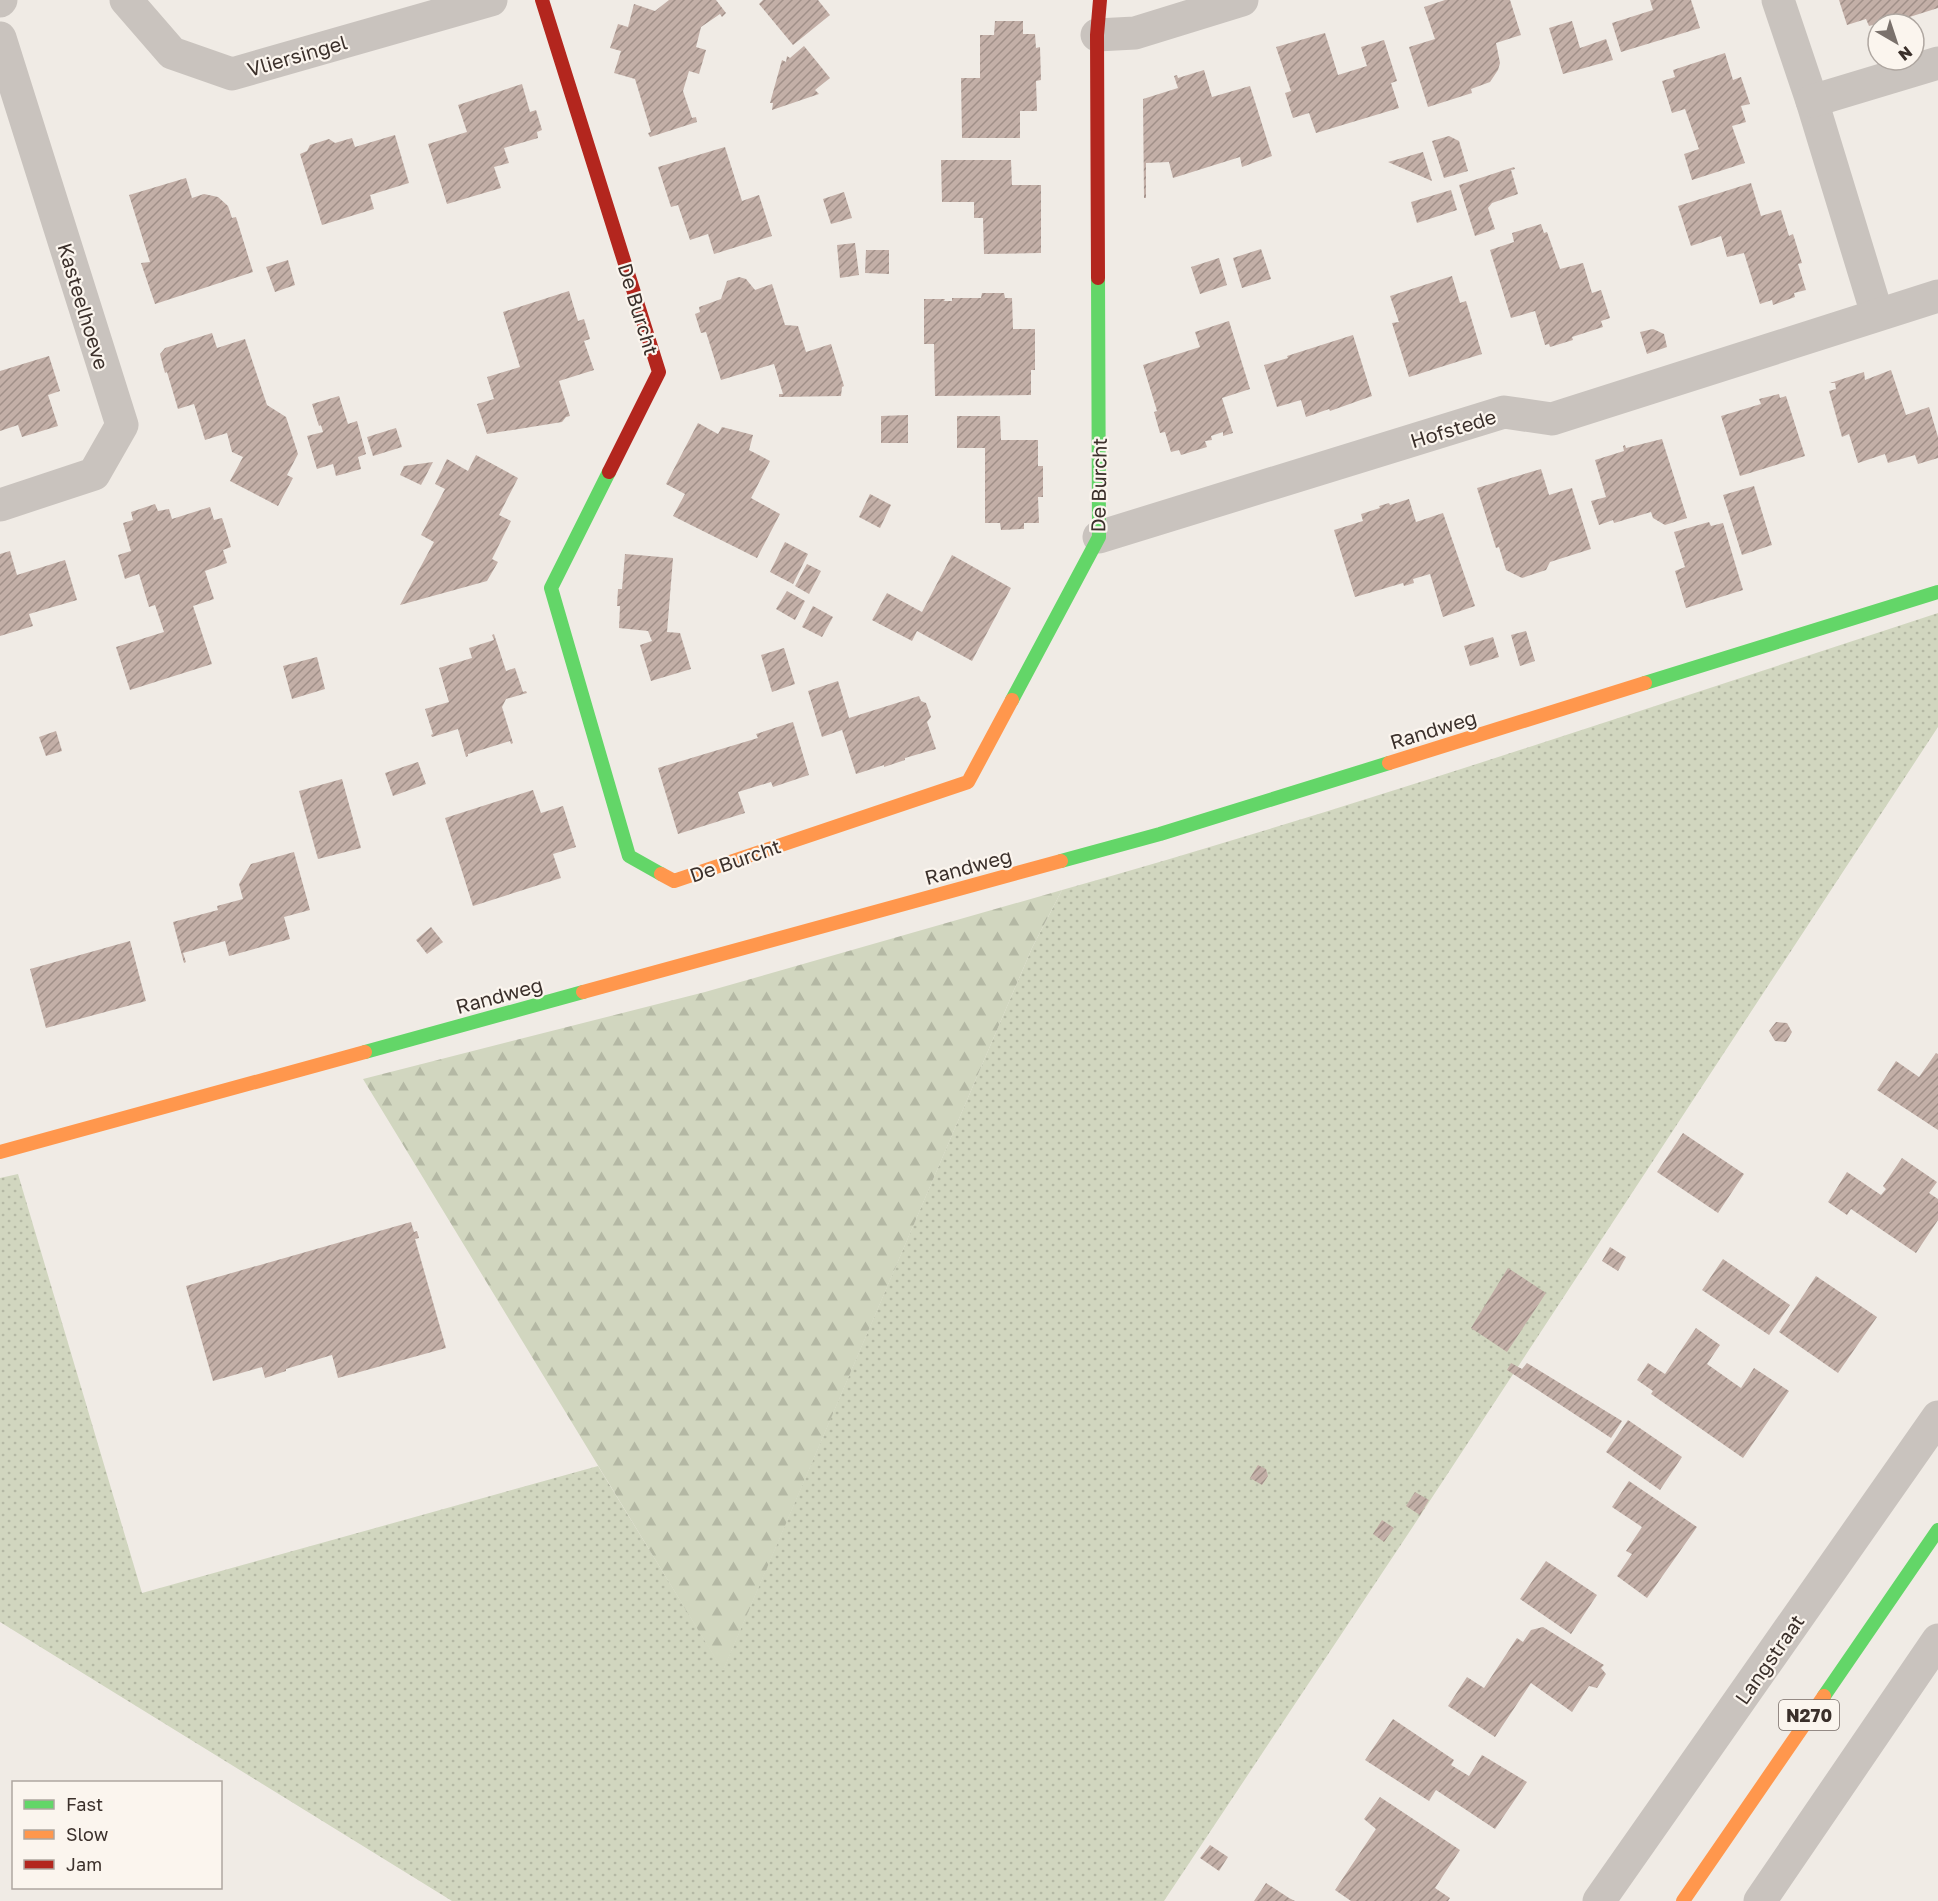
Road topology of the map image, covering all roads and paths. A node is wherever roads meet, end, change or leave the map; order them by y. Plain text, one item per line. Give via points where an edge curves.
1 (126, 0) edge
2 (491, 0) edge
3 (542, 0) edge
4 (1100, 0) edge
5 (1242, 0) edge
6 (1778, 0) edge
7 (1097, 35) junction
8 (0, 39) edge
9 (1938, 63) edge
10 (1812, 101) junction
11 (1938, 296) edge
12 (1877, 315) junction
13 (0, 505) edge
14 (1099, 537) junction
15 (1938, 592) edge
16 (0, 1152) edge
17 (1938, 1417) edge
18 (1938, 1530) edge
19 (1937, 1642) edge
20 (1599, 1901) edge
21 (1683, 1901) edge
22 (1760, 1901) edge

1 - 2 street, Vliersingel via 172,53 232,74
3 - 14 street, De Burcht via 659,372 551,588 629,856 674,881 969,782
4 - 7 street, De Burcht
5 - 7 street via 1135,33
6 - 10 street
7 - 14 street, De Burcht
8 - 13 street, Kasteelhoeve via 122,425 94,474
9 - 10 street
10 - 12 street
11 - 12 street, Hofstede
12 - 14 street, Hofstede via 1552,419 1504,412
15 - 16 street, Randweg via 1160,834
17 - 20 street, Langstraat
18 - 21 street, N270
19 - 22 street

